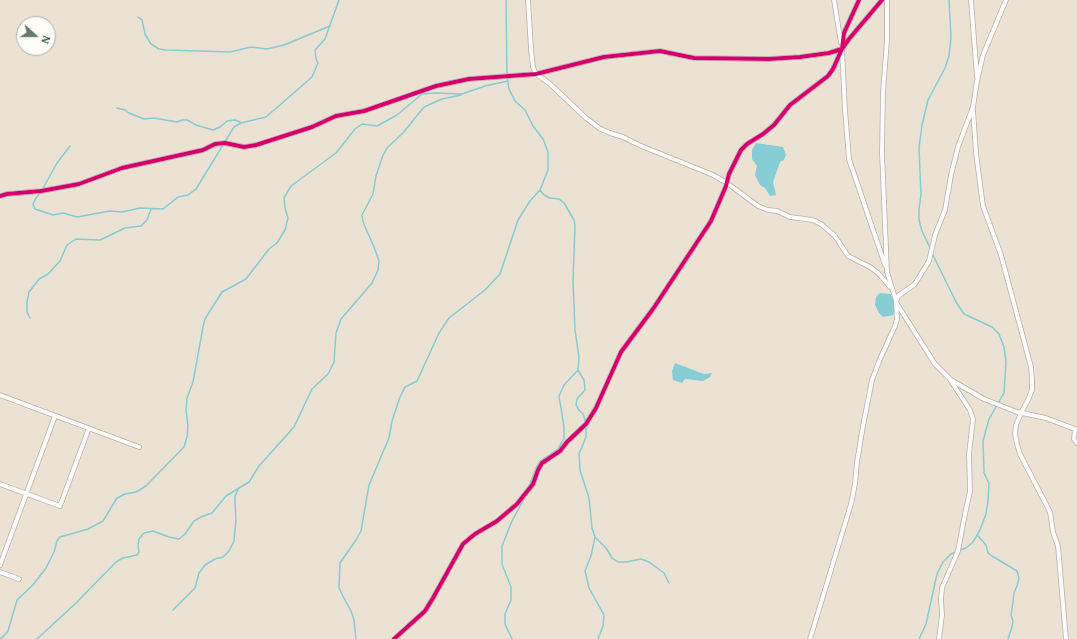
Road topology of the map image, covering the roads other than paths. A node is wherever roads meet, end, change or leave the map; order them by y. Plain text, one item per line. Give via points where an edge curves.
1 (528, 0) edge
2 (834, 0) edge
3 (859, 0) edge
4 (882, 0) edge
5 (887, 0) edge
6 (971, 0) edge
7 (1006, 0) edge
8 (842, 49) junction
9 (536, 74) junction
10 (977, 81) junction
11 (972, 107) junction
12 (727, 183) junction
13 (0, 196) edge
14 (887, 272) junction
15 (892, 288) junction
16 (896, 302) junction
17 (950, 380) junction
18 (0, 395) edge
19 (1020, 413) junction
20 (55, 416) junction
21 (89, 428) junction
22 (1076, 430) edge
23 (1077, 443) edge
24 (139, 447) dead end
25 (0, 484) edge
26 (26, 494) junction
27 (0, 565) edge
28 (0, 572) edge
29 (19, 579) dead end
30 (394, 639) edge
31 (810, 639) edge
32 (939, 639) edge
33 (1066, 639) edge

1 - 9 street via 531,49
2 - 8 street
3 - 8 street via 844,33
4 - 8 street
5 - 14 street via 882,153
6 - 10 street
7 - 10 street via 983,55
8 - 9 street via 800,57 769,59 694,58 660,50 604,57
8 - 12 street via 834,69 828,76 790,105 774,125 741,150
8 - 14 street via 849,158
9 - 12 street via 599,128 623,136
9 - 13 street via 469,79 436,86 364,111 336,116 312,127 256,145 244,147 225,143 215,144 203,150 122,168 79,184
10 - 11 street
11 - 16 street via 958,147 946,210 935,236 929,261 916,284 900,294
11 - 19 street via 983,206 1001,254 1031,367 1032,390
12 - 15 street via 758,206 821,224 835,236 848,256 874,270
12 - 30 street via 711,221 653,309 621,352 591,417 560,451 542,463 533,484 517,504 463,544 425,611
14 - 15 street
15 - 16 street
16 - 17 street via 935,364
16 - 31 street via 895,326 872,380 851,504
17 - 19 street via 984,399
17 - 32 street via 973,419 969,454 970,491 958,551 942,588
18 - 20 street
19 - 22 street via 1046,418
19 - 33 street via 1016,425 1017,444 1050,512 1058,546
20 - 21 street
20 - 26 street
21 - 24 street
21 - 26 street via 60,506
22 - 23 street via 1074,439
25 - 26 street
26 - 27 street
28 - 29 street

